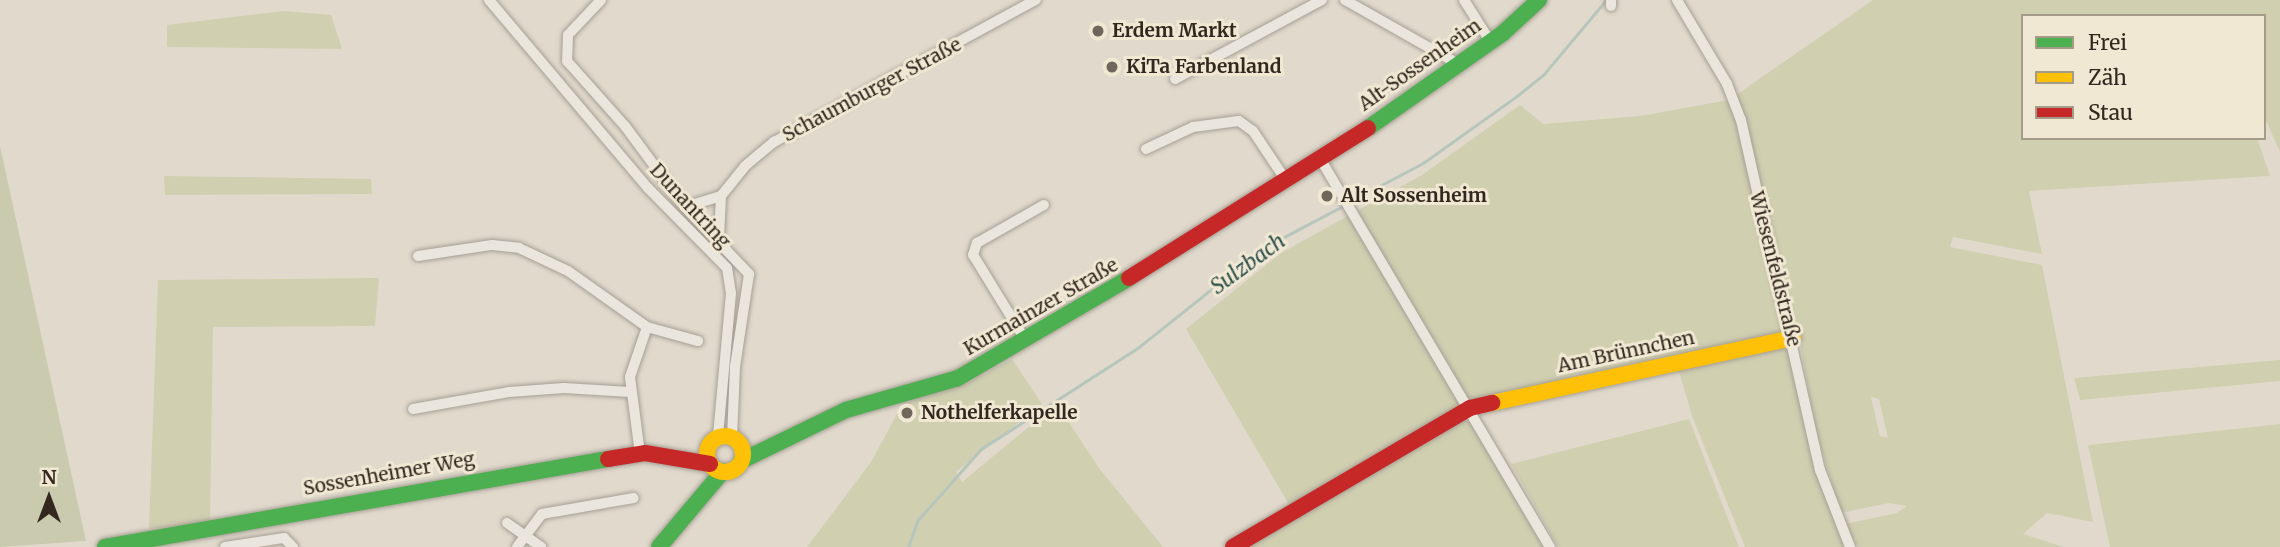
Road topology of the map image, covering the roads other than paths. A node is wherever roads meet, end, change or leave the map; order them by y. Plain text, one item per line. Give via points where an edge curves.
1 (489, 0) edge
2 (601, 0) edge
3 (1036, 0) edge
4 (1322, 0) edge
5 (1345, 0) edge
6 (1464, 0) edge
7 (1539, 0) edge
8 (1677, 0) edge
9 (1490, 41) junction
10 (567, 61) junction
11 (1455, 66) junction
12 (547, 74) junction
13 (1175, 79) dead end
14 (595, 91) junction
15 (579, 109) junction
16 (1146, 149) dead end
17 (1321, 160) junction
18 (1287, 182) junction
19 (721, 196) junction
20 (1044, 205) dead end
21 (685, 207) junction
22 (719, 238) junction
23 (418, 256) dead end
24 (750, 291) junction
25 (731, 293) junction
26 (747, 309) junction
27 (729, 313) junction
28 (646, 327) junction
29 (1793, 338) junction
30 (698, 341) dead end
31 (1026, 341) junction
32 (731, 353) junction
33 (630, 392) junction
34 (1470, 408) junction
35 (413, 409) dead end
36 (728, 445) junction
37 (640, 454) junction
38 (686, 460) junction
39 (715, 468) junction
40 (702, 494) junction
41 (634, 498) dead end
42 (507, 523) dead end
43 (231, 525) junction
44 (526, 536) junction
45 (137, 545) edge
46 (293, 546) edge
47 (105, 547) edge
48 (227, 547) edge
49 (517, 547) edge
50 (541, 547) edge
51 (659, 547) edge
52 (1233, 547) edge
53 (1550, 547) edge
54 (1850, 547) edge

1 - 12 street, Dunantring
2 - 10 street via 568,35
3 - 19 street, Schaumburger Straße via 774,142 745,166
4 - 13 street
5 - 11 street
6 - 9 street
7 - 9 street, Alt-Sossenheim
8 - 29 street, Wiesenfeldstraße via 1727,85 1741,120
9 - 11 street, Alt-Sossenheim
10 - 12 street
10 - 14 street, Dunantring
11 - 17 street, Alt-Sossenheim
12 - 15 street, Dunantring
14 - 15 street via 581,94
14 - 21 street, Dunantring
15 - 25 street, Dunantring via 648,188 722,260 730,276
16 - 18 street via 1193,127 1239,121 1253,131
17 - 18 street, Kurmainzer Straße
17 - 34 street
18 - 31 street, Kurmainzer Straße
19 - 21 street
19 - 22 street
20 - 31 street via 977,243 973,255
21 - 22 street, Dunantring
22 - 24 street, Dunantring via 747,268
23 - 28 street via 492,245 519,248 568,271
24 - 25 street
24 - 26 street, Dunantring
25 - 27 street, Dunantring
26 - 27 street
26 - 32 street, Dunantring
27 - 32 street, Dunantring
28 - 30 street
28 - 33 street via 633,362
29 - 34 street, Am Brünnchen
29 - 54 street, Wiesenfeldstraße via 1820,470
31 - 36 street, Kurmainzer Straße via 958,378 846,410 763,450
32 - 36 street, Dunantring
33 - 35 street via 564,388 509,392
33 - 37 street
34 - 52 street, Am Brünnchen
34 - 53 street
36 - 38 street
36 - 39 street
36 - 39 street
37 - 38 street, Sossenheimer Weg
37 - 43 street, Sossenheimer Weg
38 - 39 street, Sossenheimer Weg
38 - 40 street via 699,478
39 - 40 street
40 - 51 street
41 - 44 street via 542,514
42 - 44 street
43 - 45 street, Sossenheimer Weg
43 - 48 street
44 - 49 street
44 - 50 street
45 - 47 street, Sossenheimer Weg
46 - 48 street via 284,538

